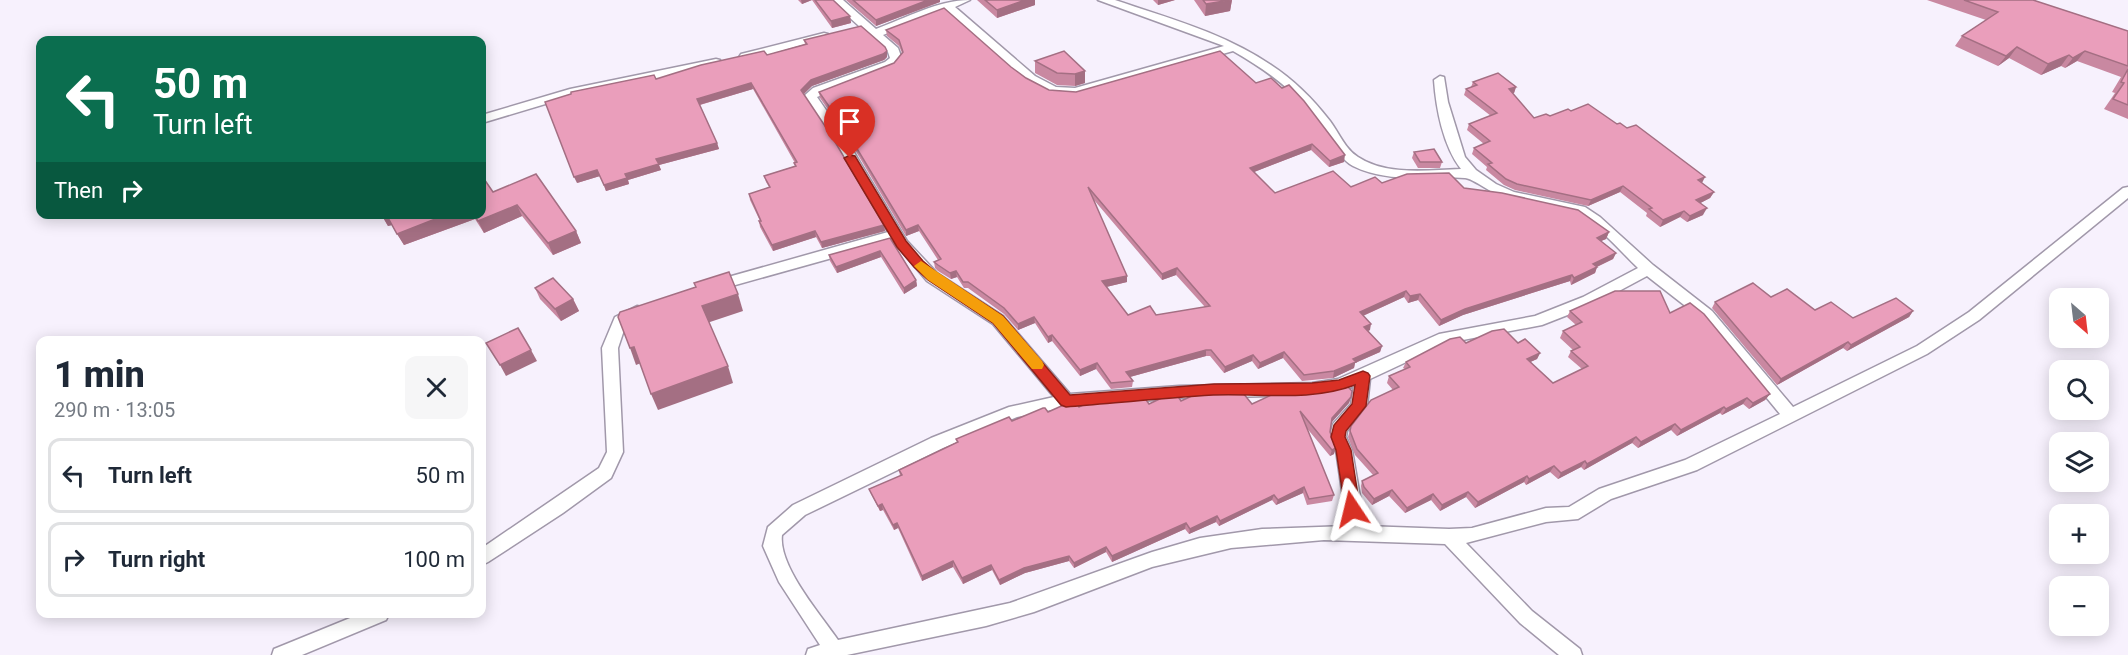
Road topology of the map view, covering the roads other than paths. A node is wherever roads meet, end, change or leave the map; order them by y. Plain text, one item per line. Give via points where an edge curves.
1 (836, 0) edge
2 (964, 0) edge
3 (1104, 0) edge
4 (946, 6) junction
5 (858, 30) junction
6 (1234, 47) junction
7 (1440, 80) dead end
8 (486, 117) edge
9 (1471, 173) junction
10 (2128, 191) edge
11 (896, 235) junction
12 (1648, 269) junction
13 (701, 291) edge
14 (647, 308) edge
15 (1363, 376) junction
16 (1066, 401) junction
17 (1791, 416) junction
18 (1357, 533) junction
19 (1449, 537) junction
20 (486, 554) edge
21 (370, 618) edge
22 (834, 649) junction
23 (281, 655) edge
24 (815, 655) edge
25 (1573, 655) edge

1 - 5 street
2 - 4 street
3 - 6 street
4 - 5 street
4 - 6 street via 1031,79 1053,91 1075,92
5 - 8 street via 570,93
5 - 11 street via 897,55 894,62 810,96
6 - 9 street via 1307,100 1354,161 1372,169 1424,175
7 - 9 street via 1442,102 1459,158
9 - 12 street via 1511,196 1580,210
10 - 17 street via 1974,316 1922,350
11 - 13 street
11 - 16 street via 932,277 998,320
12 - 15 street via 1588,301 1537,321 1444,338
12 - 17 street via 1707,315
14 - 20 street via 620,321 609,348 615,452 605,473
15 - 16 street via 1340,385 1312,389 1214,390
15 - 18 street via 1359,406 1339,429 1338,437 1344,450
16 - 22 street via 1015,411 976,426 799,510 774,532 772,546 788,582
17 - 19 street via 1691,465 1605,494 1572,514 1546,515 1472,535
18 - 19 street
18 - 22 street via 1297,532 1197,546 1009,612
19 - 25 street via 1526,617
21 - 23 street
22 - 24 street

